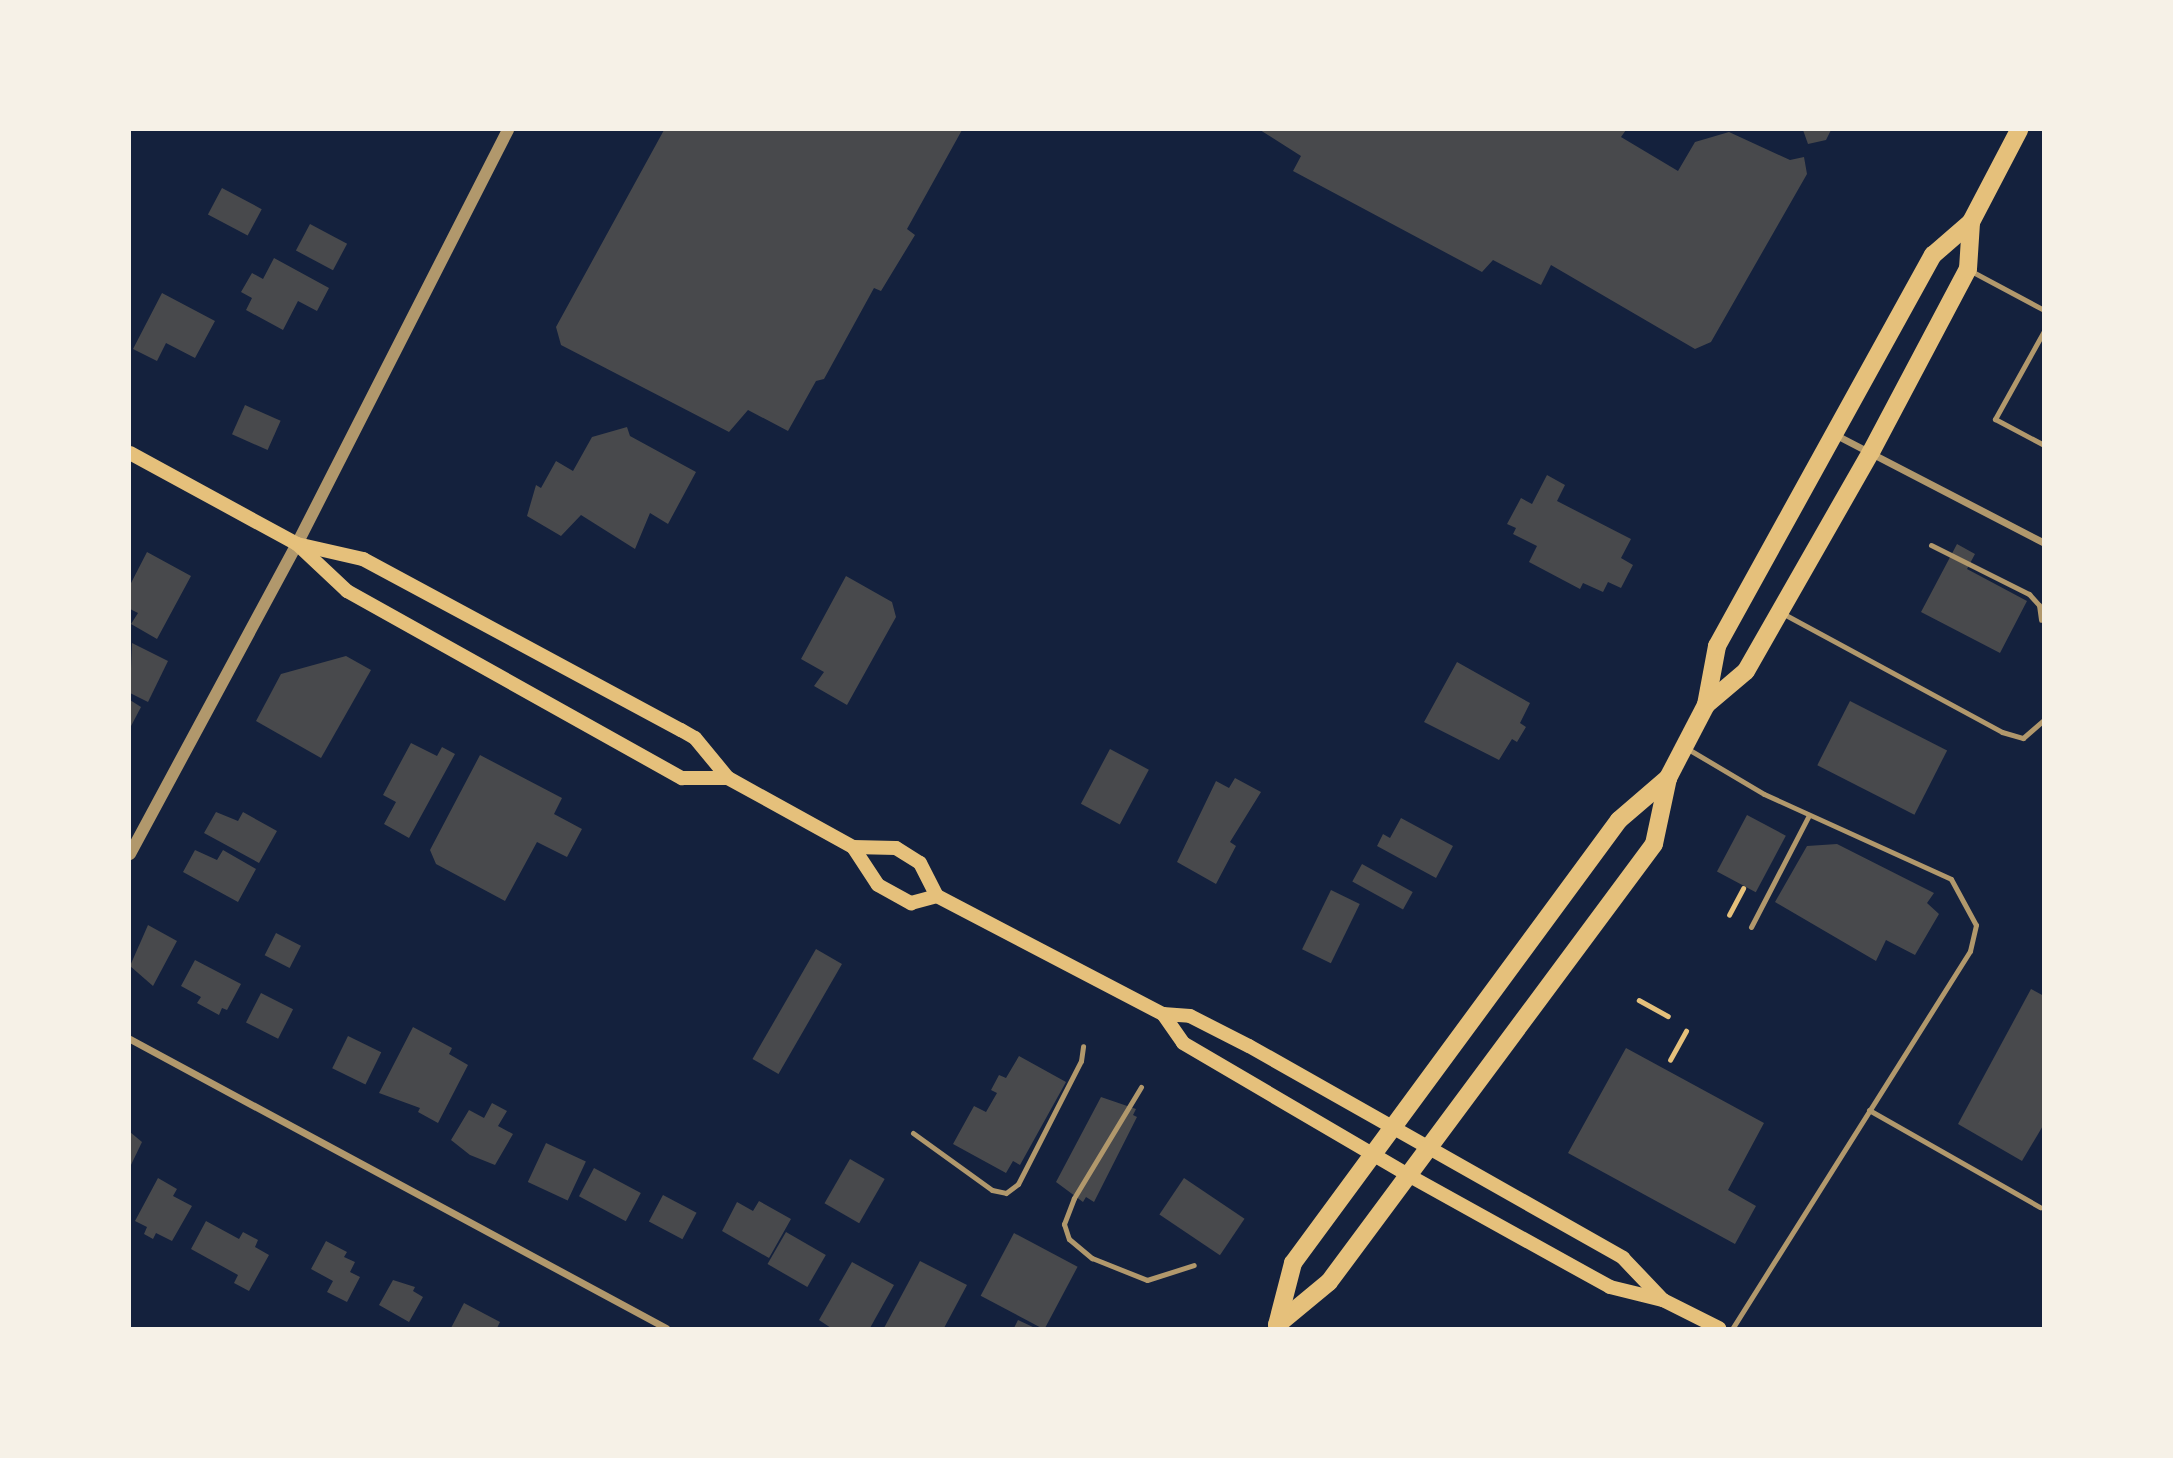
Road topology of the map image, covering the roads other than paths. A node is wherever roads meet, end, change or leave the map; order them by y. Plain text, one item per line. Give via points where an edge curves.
1 (508, 130) edge
2 (2019, 130) edge
3 (1972, 222) junction
4 (1968, 270) junction
5 (2043, 310) edge
6 (2043, 331) edge
7 (1834, 434) junction
8 (2043, 445) edge
9 (1871, 452) junction
10 (130, 453) edge
11 (2043, 542) edge
12 (297, 544) junction
13 (1931, 544) dead end
14 (1779, 612) junction
15 (2040, 620) dead end
16 (1706, 705) junction
17 (2043, 720) edge
18 (1685, 747) junction
19 (728, 778) junction
20 (1668, 778) junction
21 (1809, 815) junction
22 (853, 847) junction
23 (130, 855) edge
24 (937, 896) junction
25 (1751, 927) dead end
26 (1163, 1014) junction
27 (130, 1039) edge
28 (1083, 1046) dead end
29 (1141, 1087) dead end
30 (1869, 1110) junction
31 (1394, 1127) junction
32 (913, 1133) dead end
33 (1427, 1148) junction
34 (1374, 1154) junction
35 (1408, 1175) junction
36 (2040, 1207) dead end
37 (1194, 1265) dead end
38 (1663, 1300) junction
39 (1276, 1327) edge
40 (666, 1328) edge
41 (1719, 1328) edge
42 (1733, 1328) edge

1 - 12 street
2 - 3 main road
3 - 4 main road
3 - 7 main road via 1933,255
4 - 5 lane
4 - 9 main road
6 - 8 lane via 1995,419
7 - 9 street
7 - 16 main road via 1717,646
9 - 11 street
9 - 14 main road
10 - 12 main road
12 - 19 main road via 363,559 681,730 695,738
12 - 19 main road via 347,591 682,778
12 - 23 street
13 - 15 lane via 2029,594 2039,605
14 - 16 main road via 1746,671
14 - 17 lane via 2002,732 2023,738
16 - 18 main road
18 - 20 main road
18 - 21 lane
19 - 22 main road
20 - 31 main road via 1619,820
20 - 33 main road via 1654,844 1614,905
21 - 25 lane
21 - 30 lane via 1951,879 1976,925 1970,951
22 - 24 main road via 896,848 920,863
22 - 24 main road via 878,885 911,903
24 - 26 main road
26 - 31 main road via 1190,1016
26 - 34 main road via 1182,1043
27 - 40 street
28 - 32 lane via 1081,1061 1018,1184 1006,1193 992,1190
29 - 37 lane via 1074,1198 1064,1224 1069,1239 1092,1258 1147,1280
30 - 36 lane
30 - 42 lane
31 - 33 main road
31 - 34 main road
33 - 35 main road
33 - 38 main road via 1623,1258
34 - 35 main road
34 - 39 main road via 1293,1263
35 - 38 main road via 1610,1287
35 - 39 main road via 1329,1282
38 - 41 main road

